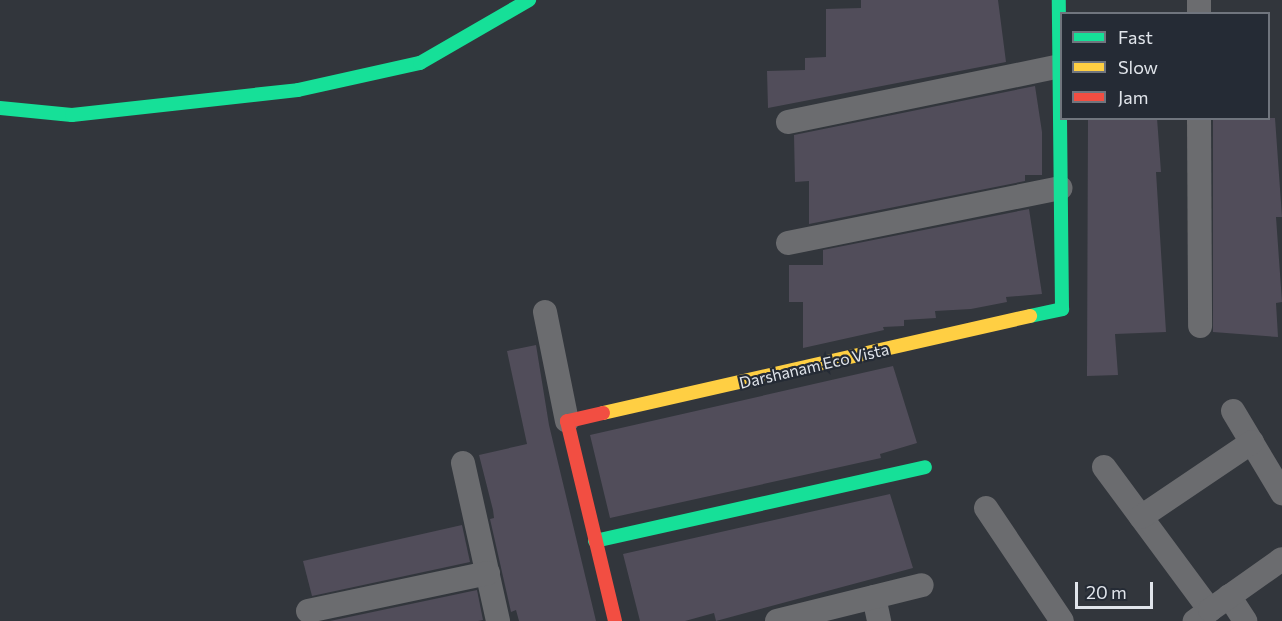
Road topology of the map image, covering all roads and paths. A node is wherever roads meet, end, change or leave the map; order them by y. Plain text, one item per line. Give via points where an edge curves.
1 (529, 0) edge
2 (1059, 0) edge
3 (1060, 66) joint
4 (0, 108) edge
5 (1060, 120) edge
6 (1199, 120) edge
7 (788, 122) dead end
8 (1061, 188) junction
9 (788, 243) dead end
10 (546, 312) dead end
11 (1200, 326) dead end
12 (1233, 411) dead end
13 (567, 421) junction
14 (1252, 442) junction
15 (463, 463) dead end
16 (925, 467) dead end
17 (1104, 467) dead end
18 (1282, 493) edge
19 (986, 508) dead end
20 (1141, 517) junction
21 (595, 541) junction
22 (1282, 559) edge
23 (488, 573) junction
24 (922, 585) dead end
25 (874, 597) junction
26 (1211, 609) edge
27 (308, 611) dead end
28 (498, 621) edge
29 (615, 621) edge
30 (777, 621) edge
31 (879, 621) edge
32 (1062, 621) edge
33 (1245, 621) edge

1 - 4 street via 420,63 298,90 72,115
2 - 3 street, Darshanam Eco Vista
3 - 7 street
5 - 8 street, Darshanam Eco Vista
6 - 11 street
8 - 9 street
8 - 13 street, Darshanam Eco Vista via 1062,309
10 - 13 street
12 - 14 street
13 - 21 street
14 - 18 street
14 - 20 street
15 - 23 street
16 - 21 street
17 - 20 street
19 - 32 street
20 - 26 street
21 - 29 street
22 - 26 street
23 - 27 street
23 - 28 street
24 - 25 street
25 - 30 street
25 - 31 street
26 - 33 street

